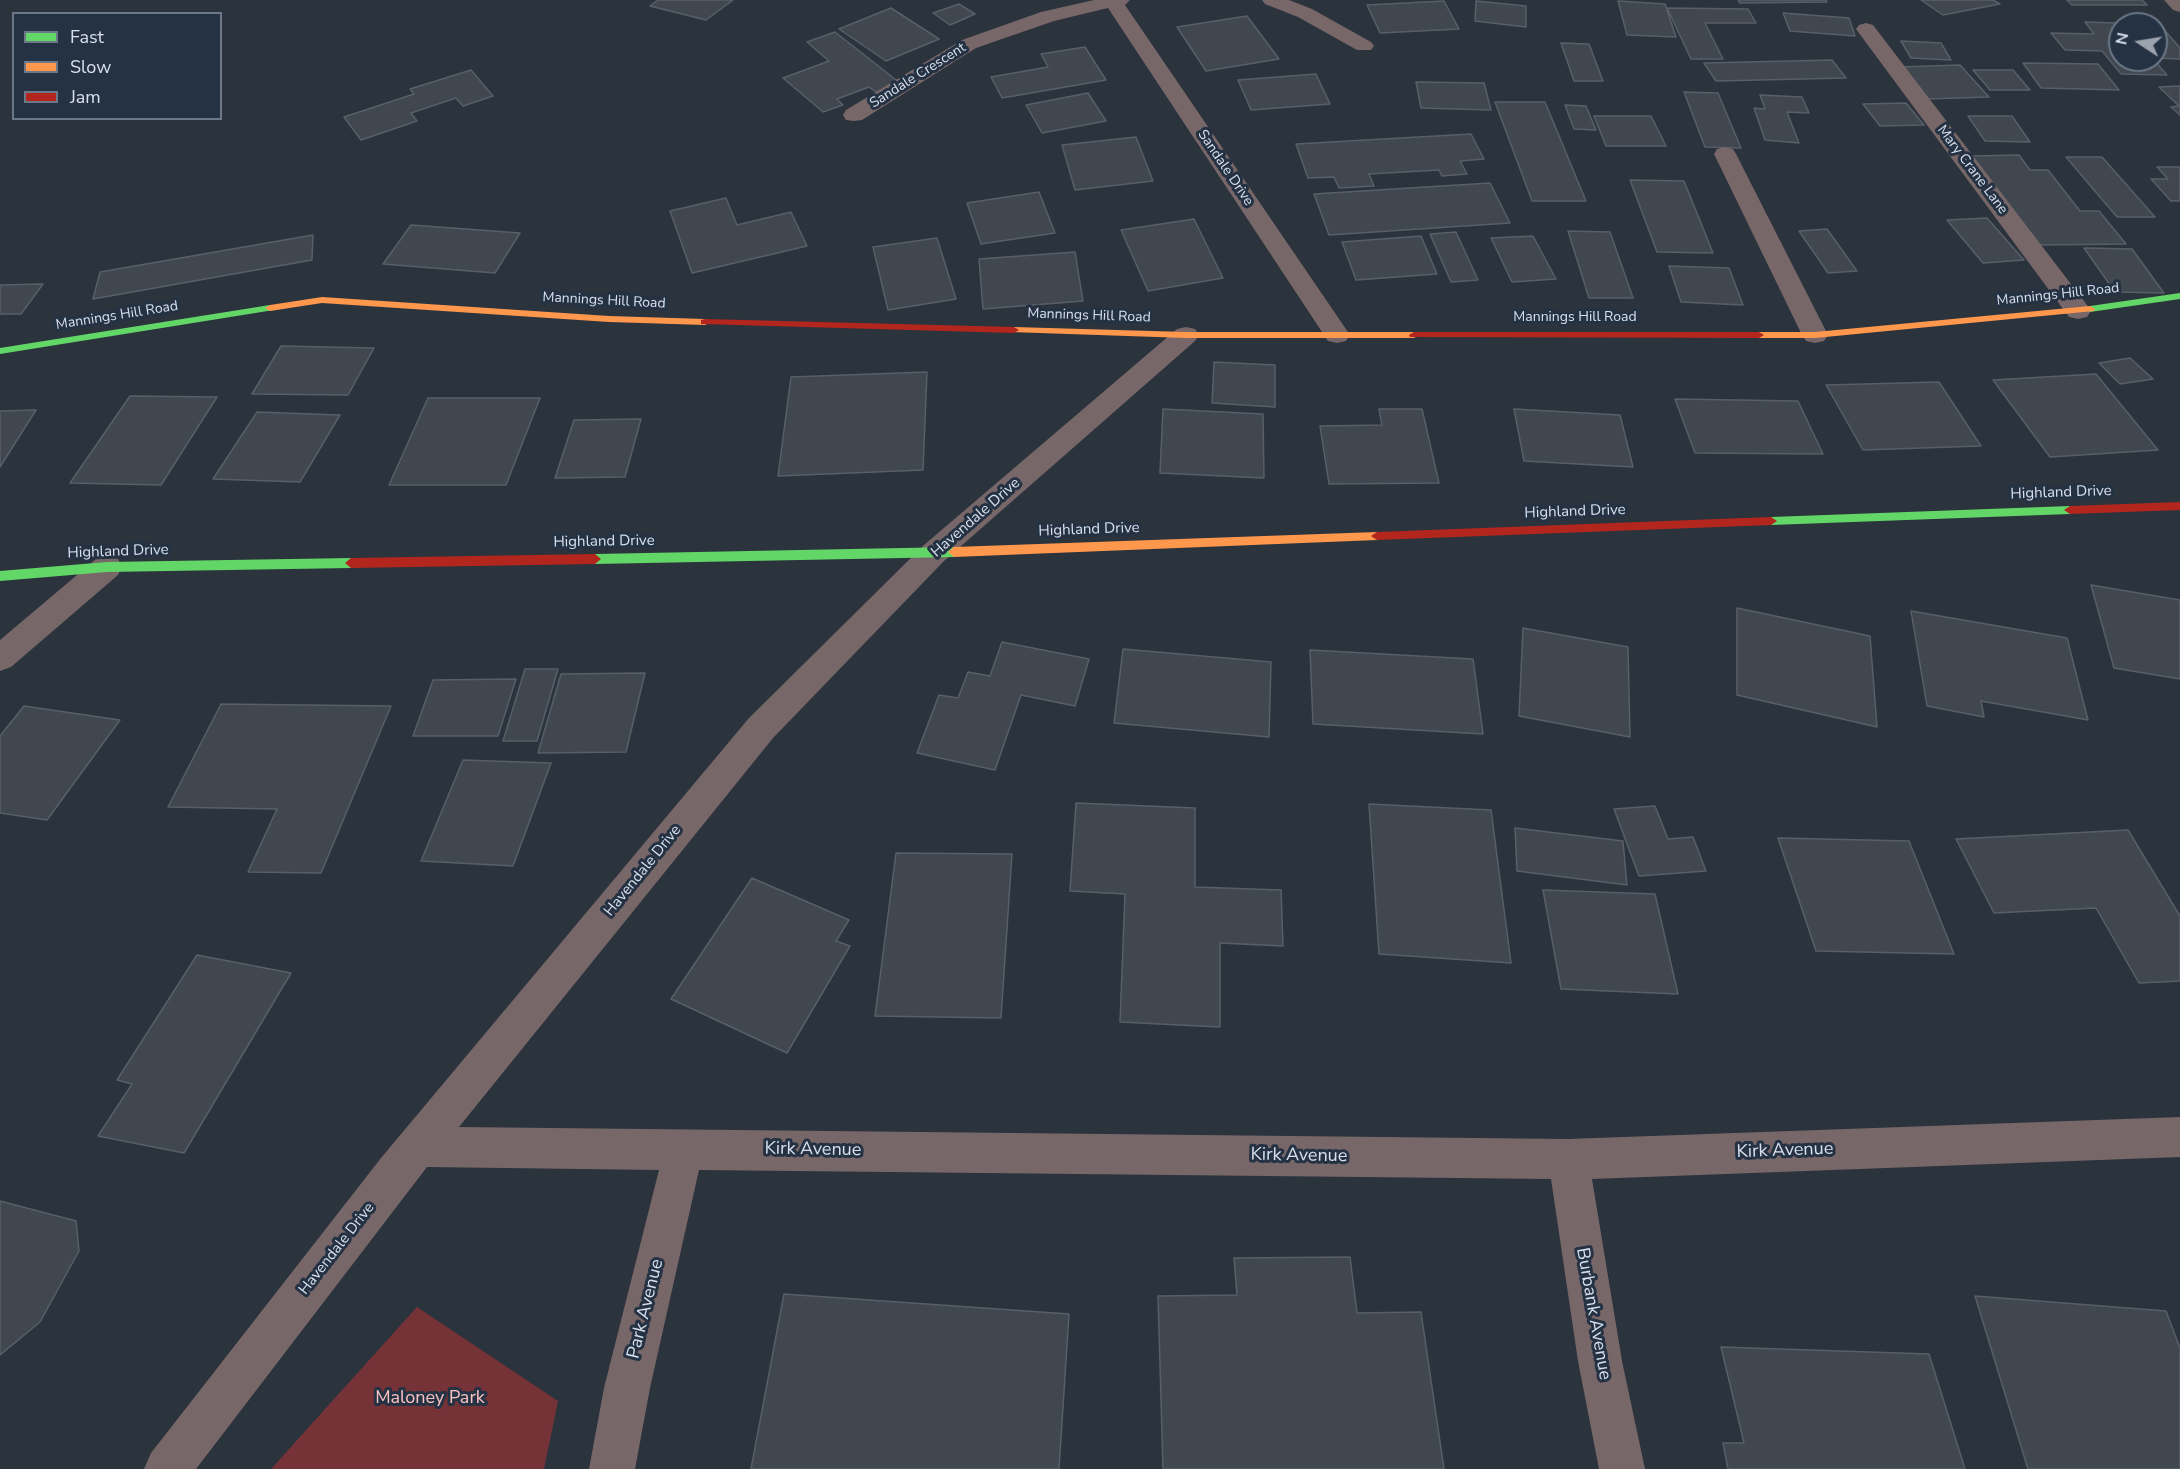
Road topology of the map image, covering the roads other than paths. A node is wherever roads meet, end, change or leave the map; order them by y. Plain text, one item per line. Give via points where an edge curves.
1 (1120, 0) edge
2 (1272, 0) edge
3 (2174, 0) edge
4 (1113, 1) edge
5 (2180, 6) edge
6 (1866, 28) dead end
7 (1364, 46) dead end
8 (854, 115) dead end
9 (1725, 154) dead end
10 (2180, 296) edge
11 (2078, 310) junction
12 (1186, 335) junction
13 (1337, 335) junction
14 (1815, 335) junction
15 (0, 351) edge
16 (2180, 506) edge
17 (934, 553) junction
18 (107, 567) junction
19 (0, 576) edge
20 (0, 658) edge
21 (2180, 1137) edge
22 (417, 1147) junction
23 (684, 1149) junction
24 (1568, 1159) junction
25 (167, 1469) edge
26 (612, 1469) edge
27 (1622, 1469) edge

1 - 4 street, Sandale Crescent
2 - 7 street via 1305,13
3 - 5 street
4 - 8 street, Sandale Crescent via 1048,16 969,44
4 - 13 street, Sandale Drive
6 - 11 street, Mary Crane Lane
9 - 14 street
10 - 11 main road, Mannings Hill Road
11 - 14 main road, Mannings Hill Road
12 - 13 main road, Mannings Hill Road
12 - 15 main road, Mannings Hill Road via 609,319 322,300
12 - 17 street, Havendale Drive
13 - 14 main road, Mannings Hill Road
16 - 17 main road, Highland Drive
17 - 18 main road, Highland Drive
17 - 22 street, Havendale Drive via 761,728
18 - 19 main road, Highland Drive
18 - 20 street
21 - 24 street, Kirk Avenue
22 - 23 street, Kirk Avenue
22 - 25 street, Havendale Drive
23 - 24 street, Kirk Avenue
23 - 26 street, Park Avenue via 627,1388
24 - 27 street, Burbank Avenue via 1600,1361

